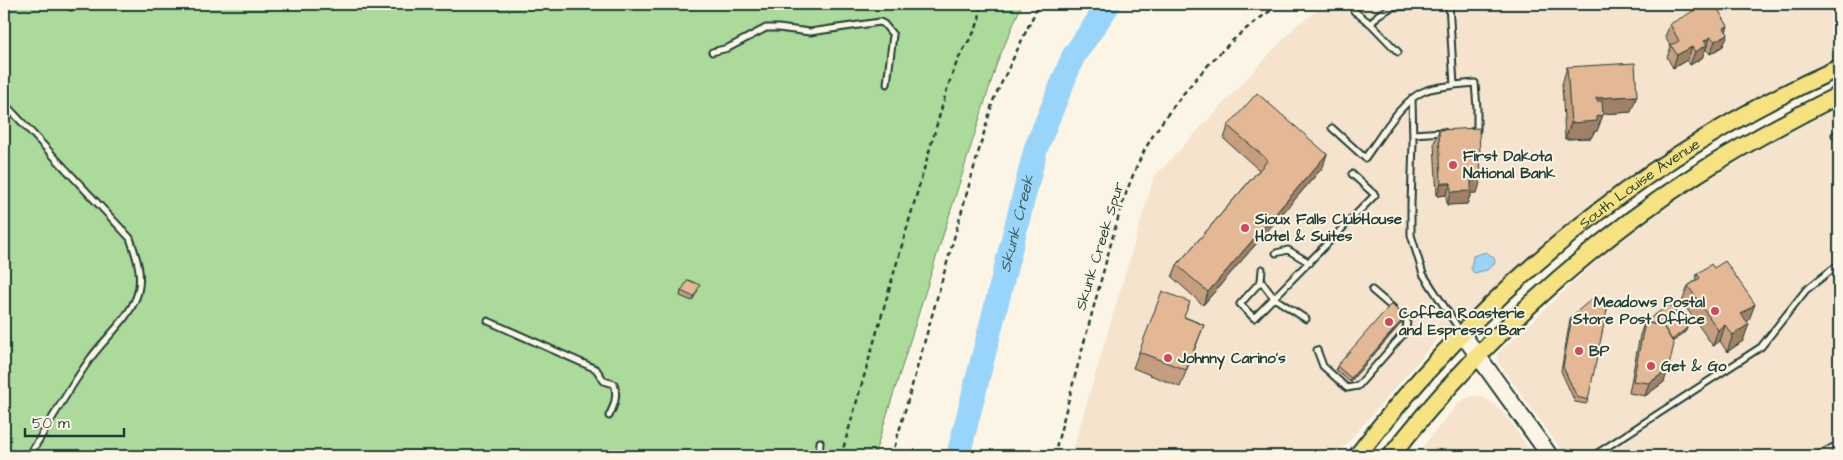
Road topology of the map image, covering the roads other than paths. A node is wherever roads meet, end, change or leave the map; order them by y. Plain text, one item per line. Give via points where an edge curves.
1 (1354, 11) dead end
2 (1372, 24) junction
3 (712, 52) dead end
4 (1398, 52) dead end
5 (1839, 68) edge
6 (887, 84) dead end
7 (1454, 85) junction
8 (1839, 95) edge
9 (1412, 98) junction
10 (4, 102) edge
11 (1332, 128) dead end
12 (1469, 130) edge
13 (1444, 132) edge
14 (1413, 134) junction
15 (1352, 174) dead end
16 (1276, 253) dead end
17 (1310, 263) junction
18 (1839, 264) edge
19 (1262, 269) dead end
20 (1261, 281) junction
21 (1372, 290) dead end
22 (1274, 298) junction
23 (1306, 319) dead end
24 (488, 321) dead end
25 (1462, 335) junction
26 (1317, 350) dead end
27 (1477, 356) junction
28 (609, 416) dead end
29 (820, 442) dead end
30 (1839, 444) edge
31 (29, 456) edge
32 (819, 456) edge
33 (1358, 456) edge
34 (1391, 456) edge
35 (1550, 456) edge
36 (1593, 456) edge
37 (1818, 456) edge

1 - 2 lane
2 - 4 lane
2 - 7 lane via 1378,15 1392,7 1449,4
3 - 6 lane via 728,48 766,28 810,32 880,22 893,35
5 - 25 main road, South Louise Avenue via 1747,113 1624,192 1514,282
7 - 9 lane via 1426,90
7 - 12 lane via 1475,83 1477,130
8 - 27 main road, South Louise Avenue via 1728,155 1646,210 1575,265
9 - 11 lane via 1365,158
9 - 14 lane
10 - 31 lane via 130,238 138,261 140,281 136,298 91,358
13 - 14 lane
14 - 25 lane via 1411,227 1417,258 1423,274
15 - 17 lane via 1375,196
16 - 17 lane via 1288,250
17 - 22 lane
18 - 36 lane via 1806,290 1761,347
19 - 20 lane
20 - 22 lane
20 - 22 lane via 1240,304 1254,318
21 - 26 lane via 1407,320 1406,331 1358,386 1347,388 1323,366
22 - 23 lane
24 - 28 lane via 596,368 604,381 614,384 617,391
25 - 27 street
25 - 33 main road, South Louise Avenue via 1422,376
27 - 34 main road, South Louise Avenue
27 - 35 street
29 - 32 lane
30 - 37 lane

